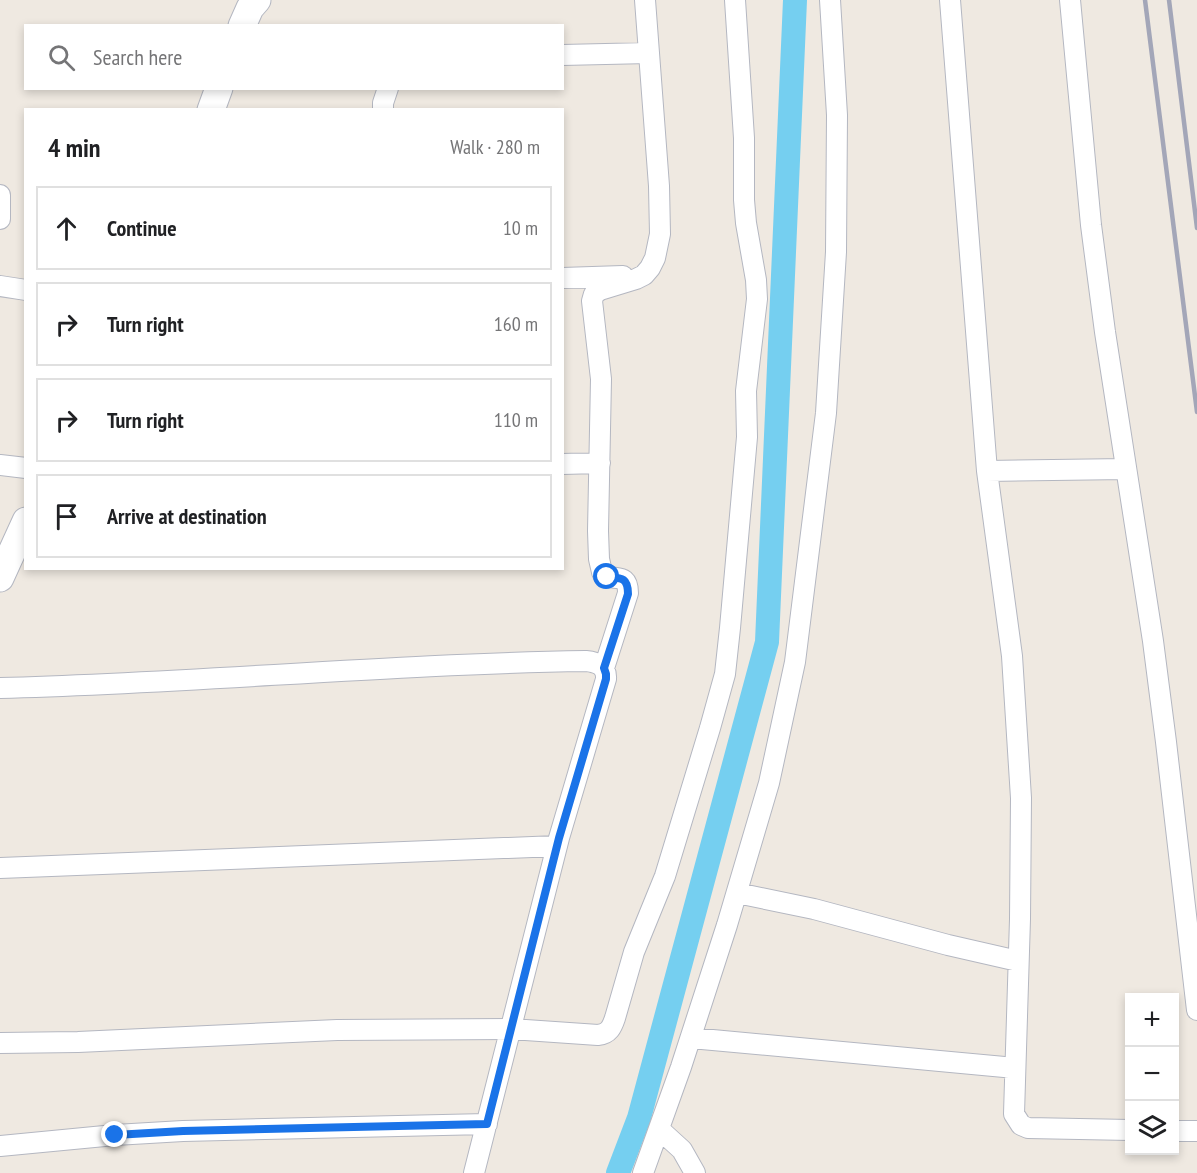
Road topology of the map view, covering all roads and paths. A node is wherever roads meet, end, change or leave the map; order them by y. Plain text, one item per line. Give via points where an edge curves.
1 (645, 0) edge
2 (735, 0) edge
3 (830, 0) edge
4 (950, 0) edge
5 (1070, 0) edge
6 (649, 53) junction
7 (564, 55) edge
8 (218, 90) edge
9 (387, 90) edge
10 (212, 108) edge
11 (383, 108) edge
12 (0, 195) edge
13 (0, 219) edge
14 (644, 275) junction
15 (564, 278) edge
16 (0, 285) edge
17 (24, 290) edge
18 (600, 463) junction
19 (0, 465) edge
20 (564, 465) edge
21 (24, 468) edge
22 (1126, 469) junction
23 (987, 471) junction
24 (24, 525) edge
25 (3, 565) edge
26 (604, 668) junction
27 (0, 688) edge
28 (557, 846) junction
29 (0, 867) edge
30 (736, 893) junction
31 (1018, 960) junction
32 (1197, 1010) edge
33 (511, 1029) junction
34 (691, 1038) junction
35 (0, 1043) edge
36 (1015, 1068) junction
37 (487, 1124) junction
38 (659, 1129) junction
39 (1125, 1130) edge
40 (1179, 1131) edge
41 (1197, 1131) edge
42 (0, 1146) edge
43 (474, 1173) edge
44 (643, 1173) edge
45 (695, 1173) edge

1 - 6 street
2 - 33 street via 745,212 757,299 724,674 665,876 634,952 611,1029 598,1035
3 - 30 street via 837,183 826,412 795,662 769,783
4 - 23 street
5 - 22 street via 1091,225
6 - 7 street
6 - 14 street via 660,234 655,258
8 - 10 main road
9 - 11 street
12 - 13 street
14 - 15 street
14 - 18 street via 600,290 593,298 601,379
16 - 17 street
18 - 20 street
18 - 26 street via 599,559 604,576 623,578 628,587
19 - 21 street
22 - 23 street
22 - 32 street via 1153,641
23 - 31 street via 1012,656 1020,774
24 - 25 main road
26 - 27 street via 586,661 527,662
26 - 28 street via 606,679
28 - 29 street
28 - 33 street
30 - 31 street
30 - 34 street
31 - 36 street
33 - 35 street via 338,1030
33 - 37 street
34 - 36 street
34 - 38 street
36 - 39 street via 1014,1114 1021,1125 1039,1129
37 - 42 street via 183,1131
37 - 43 street
38 - 44 street
38 - 45 street via 682,1150
40 - 41 street

